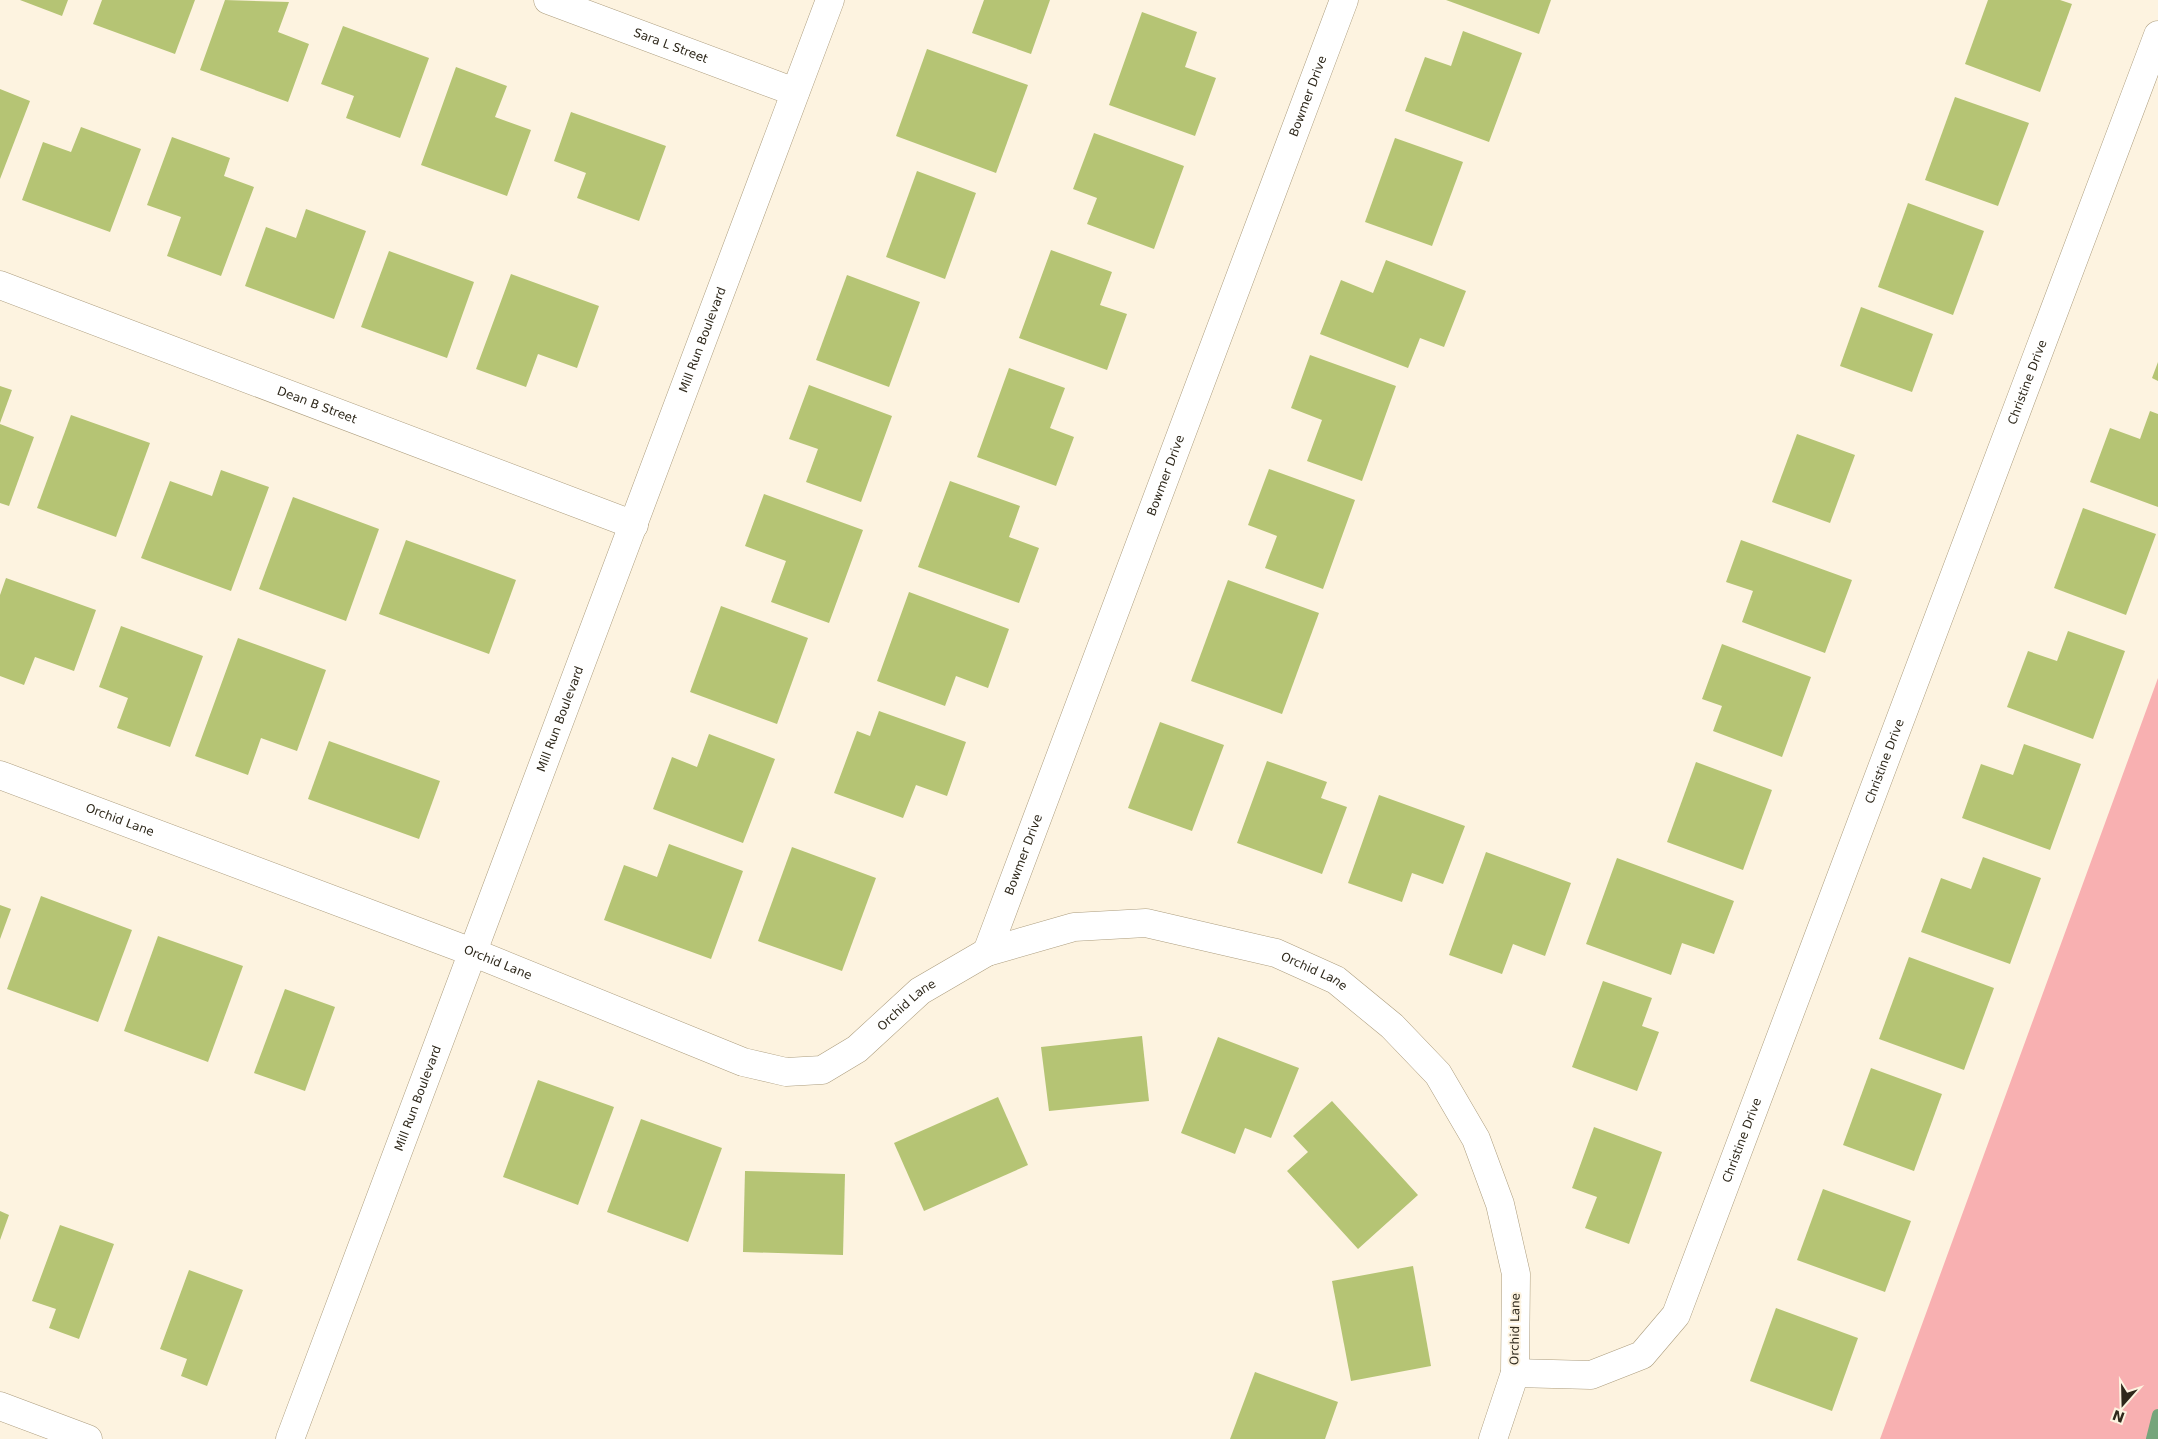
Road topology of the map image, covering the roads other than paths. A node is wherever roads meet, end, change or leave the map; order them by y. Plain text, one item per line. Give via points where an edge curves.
1 (548, 0) edge
2 (830, 0) edge
3 (1344, 0) edge
4 (2158, 35) edge
5 (795, 92) junction
6 (0, 285) edge
7 (634, 525) junction
8 (0, 775) edge
9 (472, 952) junction
10 (987, 952) junction
11 (1514, 1373) junction
12 (0, 1406) edge
13 (88, 1439) edge
14 (290, 1439) edge
15 (1493, 1439) edge

1 - 5 street, Sara L Street
2 - 5 street, Mill Run Boulevard
3 - 10 street, Bowmer Drive
4 - 11 street, Christine Drive via 1676,1315 1642,1355 1591,1375
5 - 7 street, Mill Run Boulevard
6 - 7 street, Dean B Street
7 - 9 street, Mill Run Boulevard
8 - 9 street, Orchid Lane
9 - 10 street, Orchid Lane via 743,1062 786,1072 822,1070 856,1049 920,991
9 - 14 street, Mill Run Boulevard
10 - 11 street, Orchid Lane via 1074,927 1146,923 1276,953 1336,980 1392,1026 1438,1074 1476,1139 1500,1204 1516,1274
11 - 15 street, Orchid Lane
12 - 13 street

